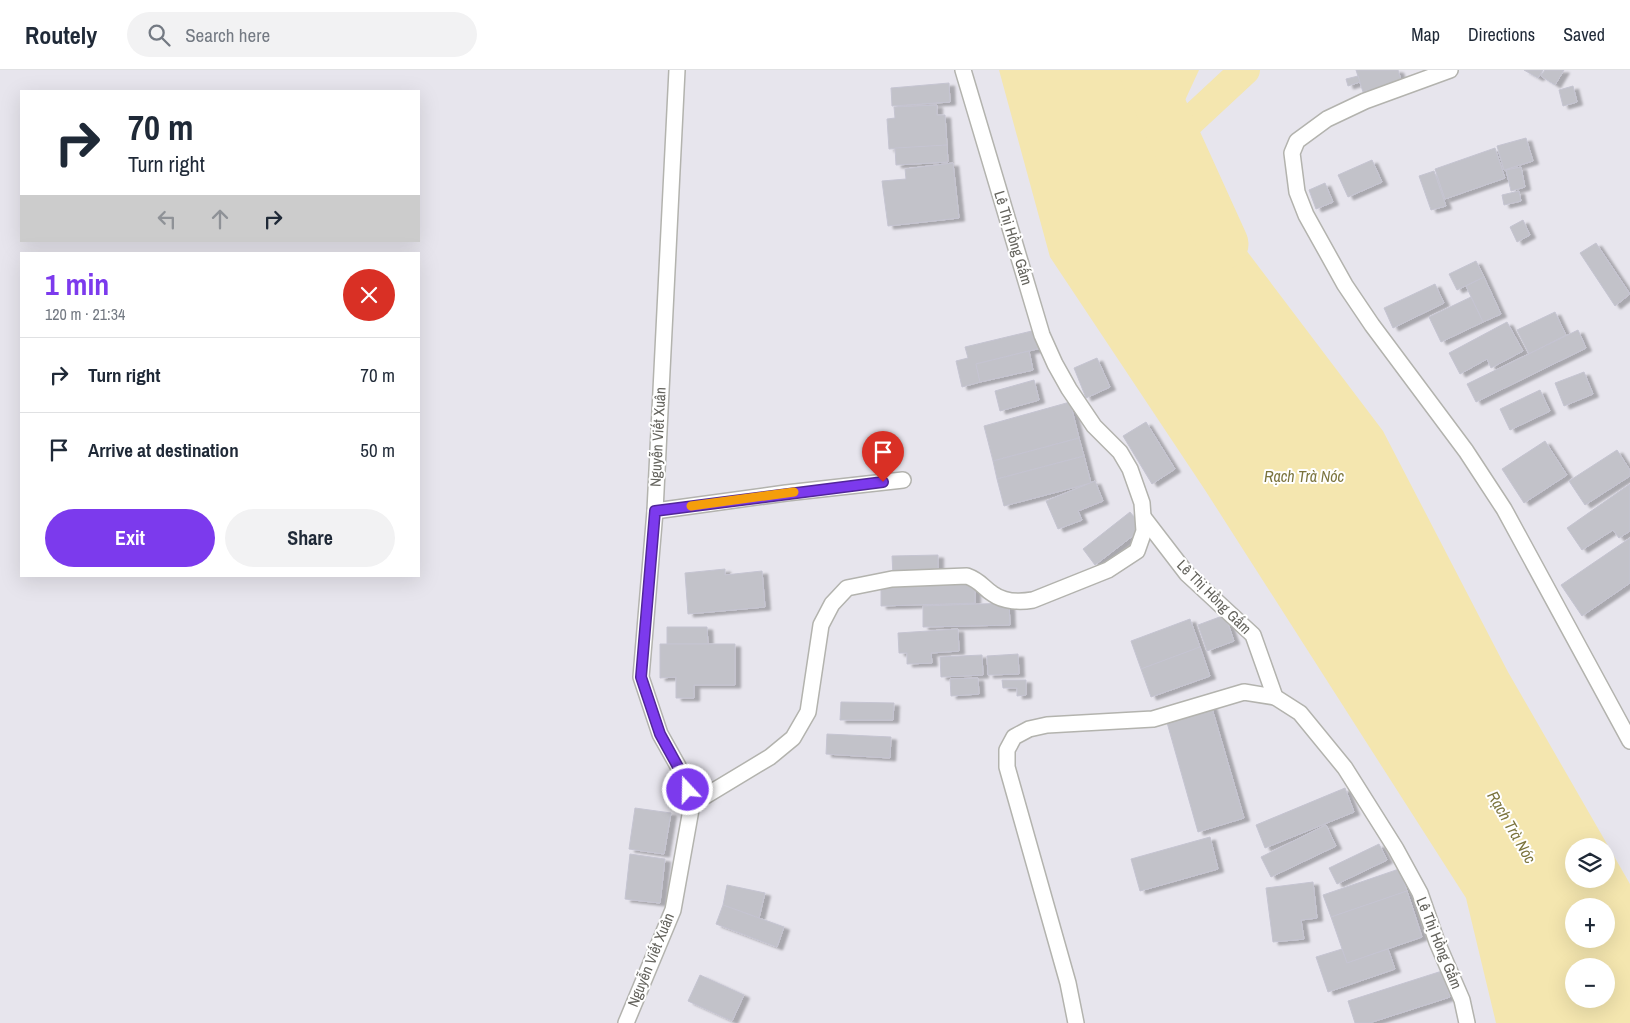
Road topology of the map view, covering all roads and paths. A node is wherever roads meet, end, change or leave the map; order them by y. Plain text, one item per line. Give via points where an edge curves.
1 (677, 70) edge
2 (963, 70) edge
3 (1450, 70) edge
4 (903, 480) dead end
5 (655, 511) junction
6 (1144, 518) junction
7 (1275, 697) junction
8 (1630, 741) edge
9 (692, 804) junction
10 (626, 1023) edge
11 (1076, 1023) edge
12 (1467, 1023) edge

1 - 5 street, Nguyễn Viết Xuân
2 - 6 street, Lê Thị Hồng Gấm via 1042,335 1068,389 1094,426 1120,452 1130,469
3 - 8 street via 1365,100 1327,119 1298,140 1292,153 1297,192 1310,223 1372,325 1466,451 1504,509
4 - 5 street
5 - 9 street, Nguyễn Viết Xuân via 641,677 660,734 683,776
6 - 7 street, Lê Thị Hồng Gấm via 1187,574 1253,635
6 - 9 street via 1144,531 1137,551 1108,570 1033,600 1020,602 994,595 979,580 967,576 892,579 847,588 832,604 821,625 808,712 793,738 770,757
7 - 11 street via 1244,692 1154,719 1047,725 1014,737 1007,750 1007,767 1068,983
7 - 12 street, Lê Thị Hồng Gấm via 1300,713 1314,727 1396,849 1420,893 1462,1000
9 - 10 street, Nguyễn Viết Xuân via 673,910

